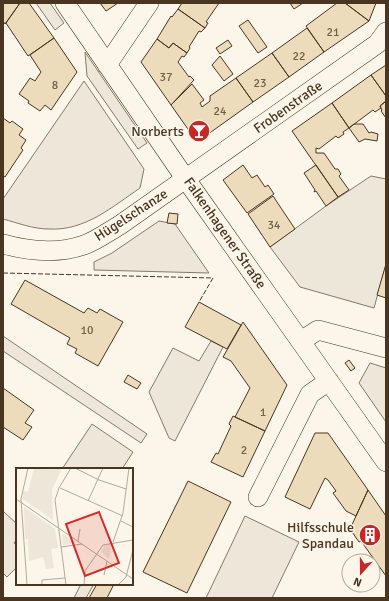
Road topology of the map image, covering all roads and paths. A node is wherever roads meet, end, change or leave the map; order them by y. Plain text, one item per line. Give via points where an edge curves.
1 (65, 3) edge
2 (149, 3) edge
3 (386, 32) edge
4 (107, 65) junction
5 (185, 178) junction
6 (3, 244) edge
7 (301, 342) junction
8 (386, 348) edge
9 (329, 381) junction
10 (386, 462) edge
11 (258, 496) dead end

1 - 4 street, Falkenhagener Straße
2 - 4 street
3 - 5 street, Frobenstraße via 377,44
4 - 5 street, Falkenhagener Straße
5 - 6 street, Hügelschanze via 120,225 85,245 63,249 29,250
5 - 7 street, Falkenhagener Straße
7 - 8 street via 318,330
7 - 9 street, Falkenhagener Straße
9 - 10 street, Falkenhagener Straße
9 - 11 street via 310,394

